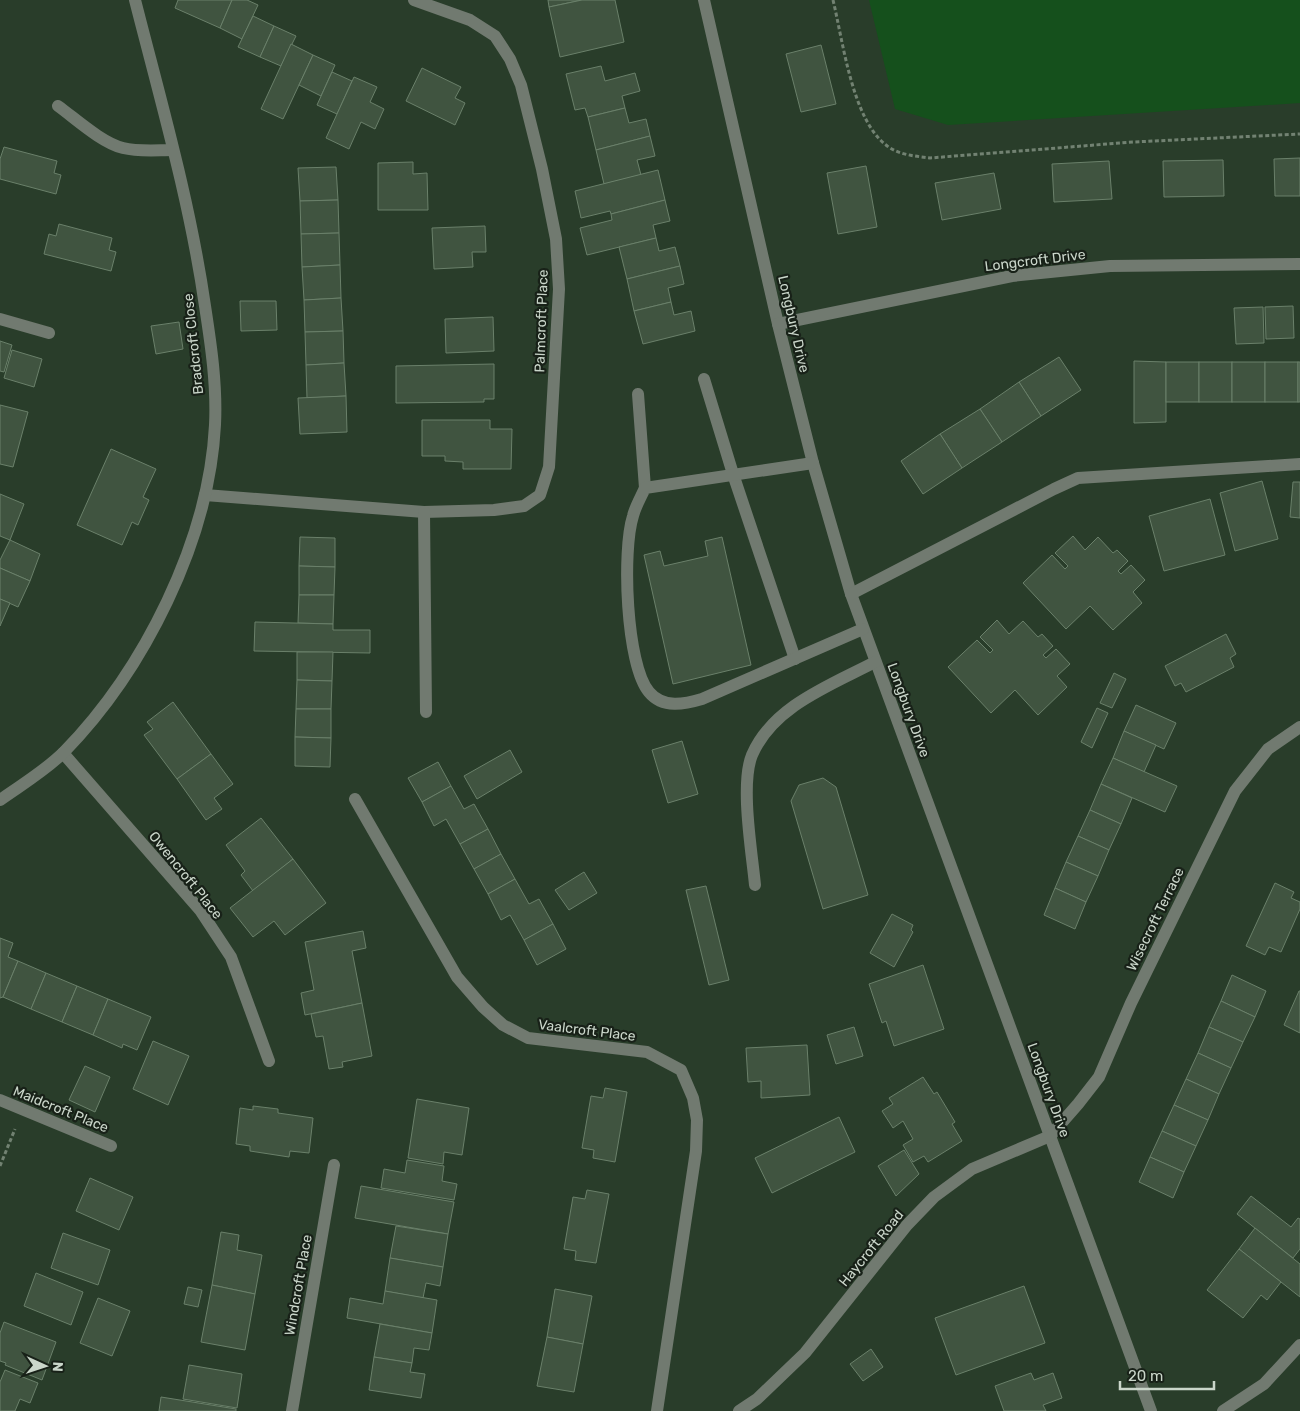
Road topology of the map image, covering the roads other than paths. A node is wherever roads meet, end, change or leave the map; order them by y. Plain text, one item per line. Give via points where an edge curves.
1 (135, 0) edge
2 (414, 0) edge
3 (704, 0) edge
4 (58, 106) dead end
5 (173, 150) junction
6 (1300, 264) edge
7 (0, 320) edge
8 (778, 324) junction
9 (49, 333) dead end
10 (704, 379) dead end
11 (638, 394) dead end
12 (813, 463) junction
13 (1300, 464) edge
14 (733, 474) junction
15 (645, 488) junction
16 (204, 495) junction
17 (424, 512) junction
18 (851, 594) junction
19 (863, 629) junction
20 (795, 659) junction
21 (875, 662) junction
22 (426, 712) dead end
23 (1300, 727) edge
24 (63, 753) junction
25 (355, 799) dead end
26 (0, 800) edge
27 (755, 885) dead end
28 (270, 1061) dead end
29 (0, 1100) edge
30 (1050, 1136) junction
31 (111, 1146) dead end
32 (334, 1165) dead end
33 (1300, 1345) edge
34 (292, 1411) edge
35 (658, 1411) edge
36 (739, 1411) edge
37 (1151, 1411) edge
38 (1222, 1411) edge

1 - 5 street, Bradcroft Close
2 - 17 street, Palmcroft Place via 470,20 495,36 510,59 521,85 542,169 556,239 559,289 549,467 540,495 524,506
3 - 8 street, Longbury Drive
4 - 5 street via 121,148
5 - 16 street, Bradcroft Close via 195,238 213,359 215,426
6 - 8 street, Longcroft Drive via 1110,266 1012,276
7 - 9 street
8 - 12 street, Longbury Drive
10 - 14 street
11 - 15 street
12 - 14 street
12 - 18 street, Longbury Drive
13 - 18 street via 1078,478
14 - 15 street
14 - 20 street
15 - 20 street via 632,516 627,552 630,617 638,674 650,693 662,701 680,705 702,699
16 - 17 street, Palmcroft Place
16 - 24 street, Bradcroft Close via 178,583 143,649
17 - 22 street
18 - 19 street, Longbury Drive
19 - 20 street
19 - 21 street, Longbury Drive
21 - 27 street via 798,703 764,735 752,757 747,787
21 - 30 street, Longbury Drive
23 - 30 street, Wisecroft Terrace via 1268,748 1235,791 1098,1077
24 - 26 street, Bradcroft Close
24 - 28 street, Owencroft Place via 200,910 231,957
25 - 35 street, Vaalcroft Place via 457,977 503,1026 528,1038 647,1052 681,1070 693,1098 697,1120 696,1151
29 - 31 street, Maidcroft Place
30 - 36 street, Haycroft Road via 972,1169 934,1197 806,1353 757,1399
30 - 37 street, Longbury Drive
32 - 34 street, Windcroft Place
33 - 38 street via 1264,1384

